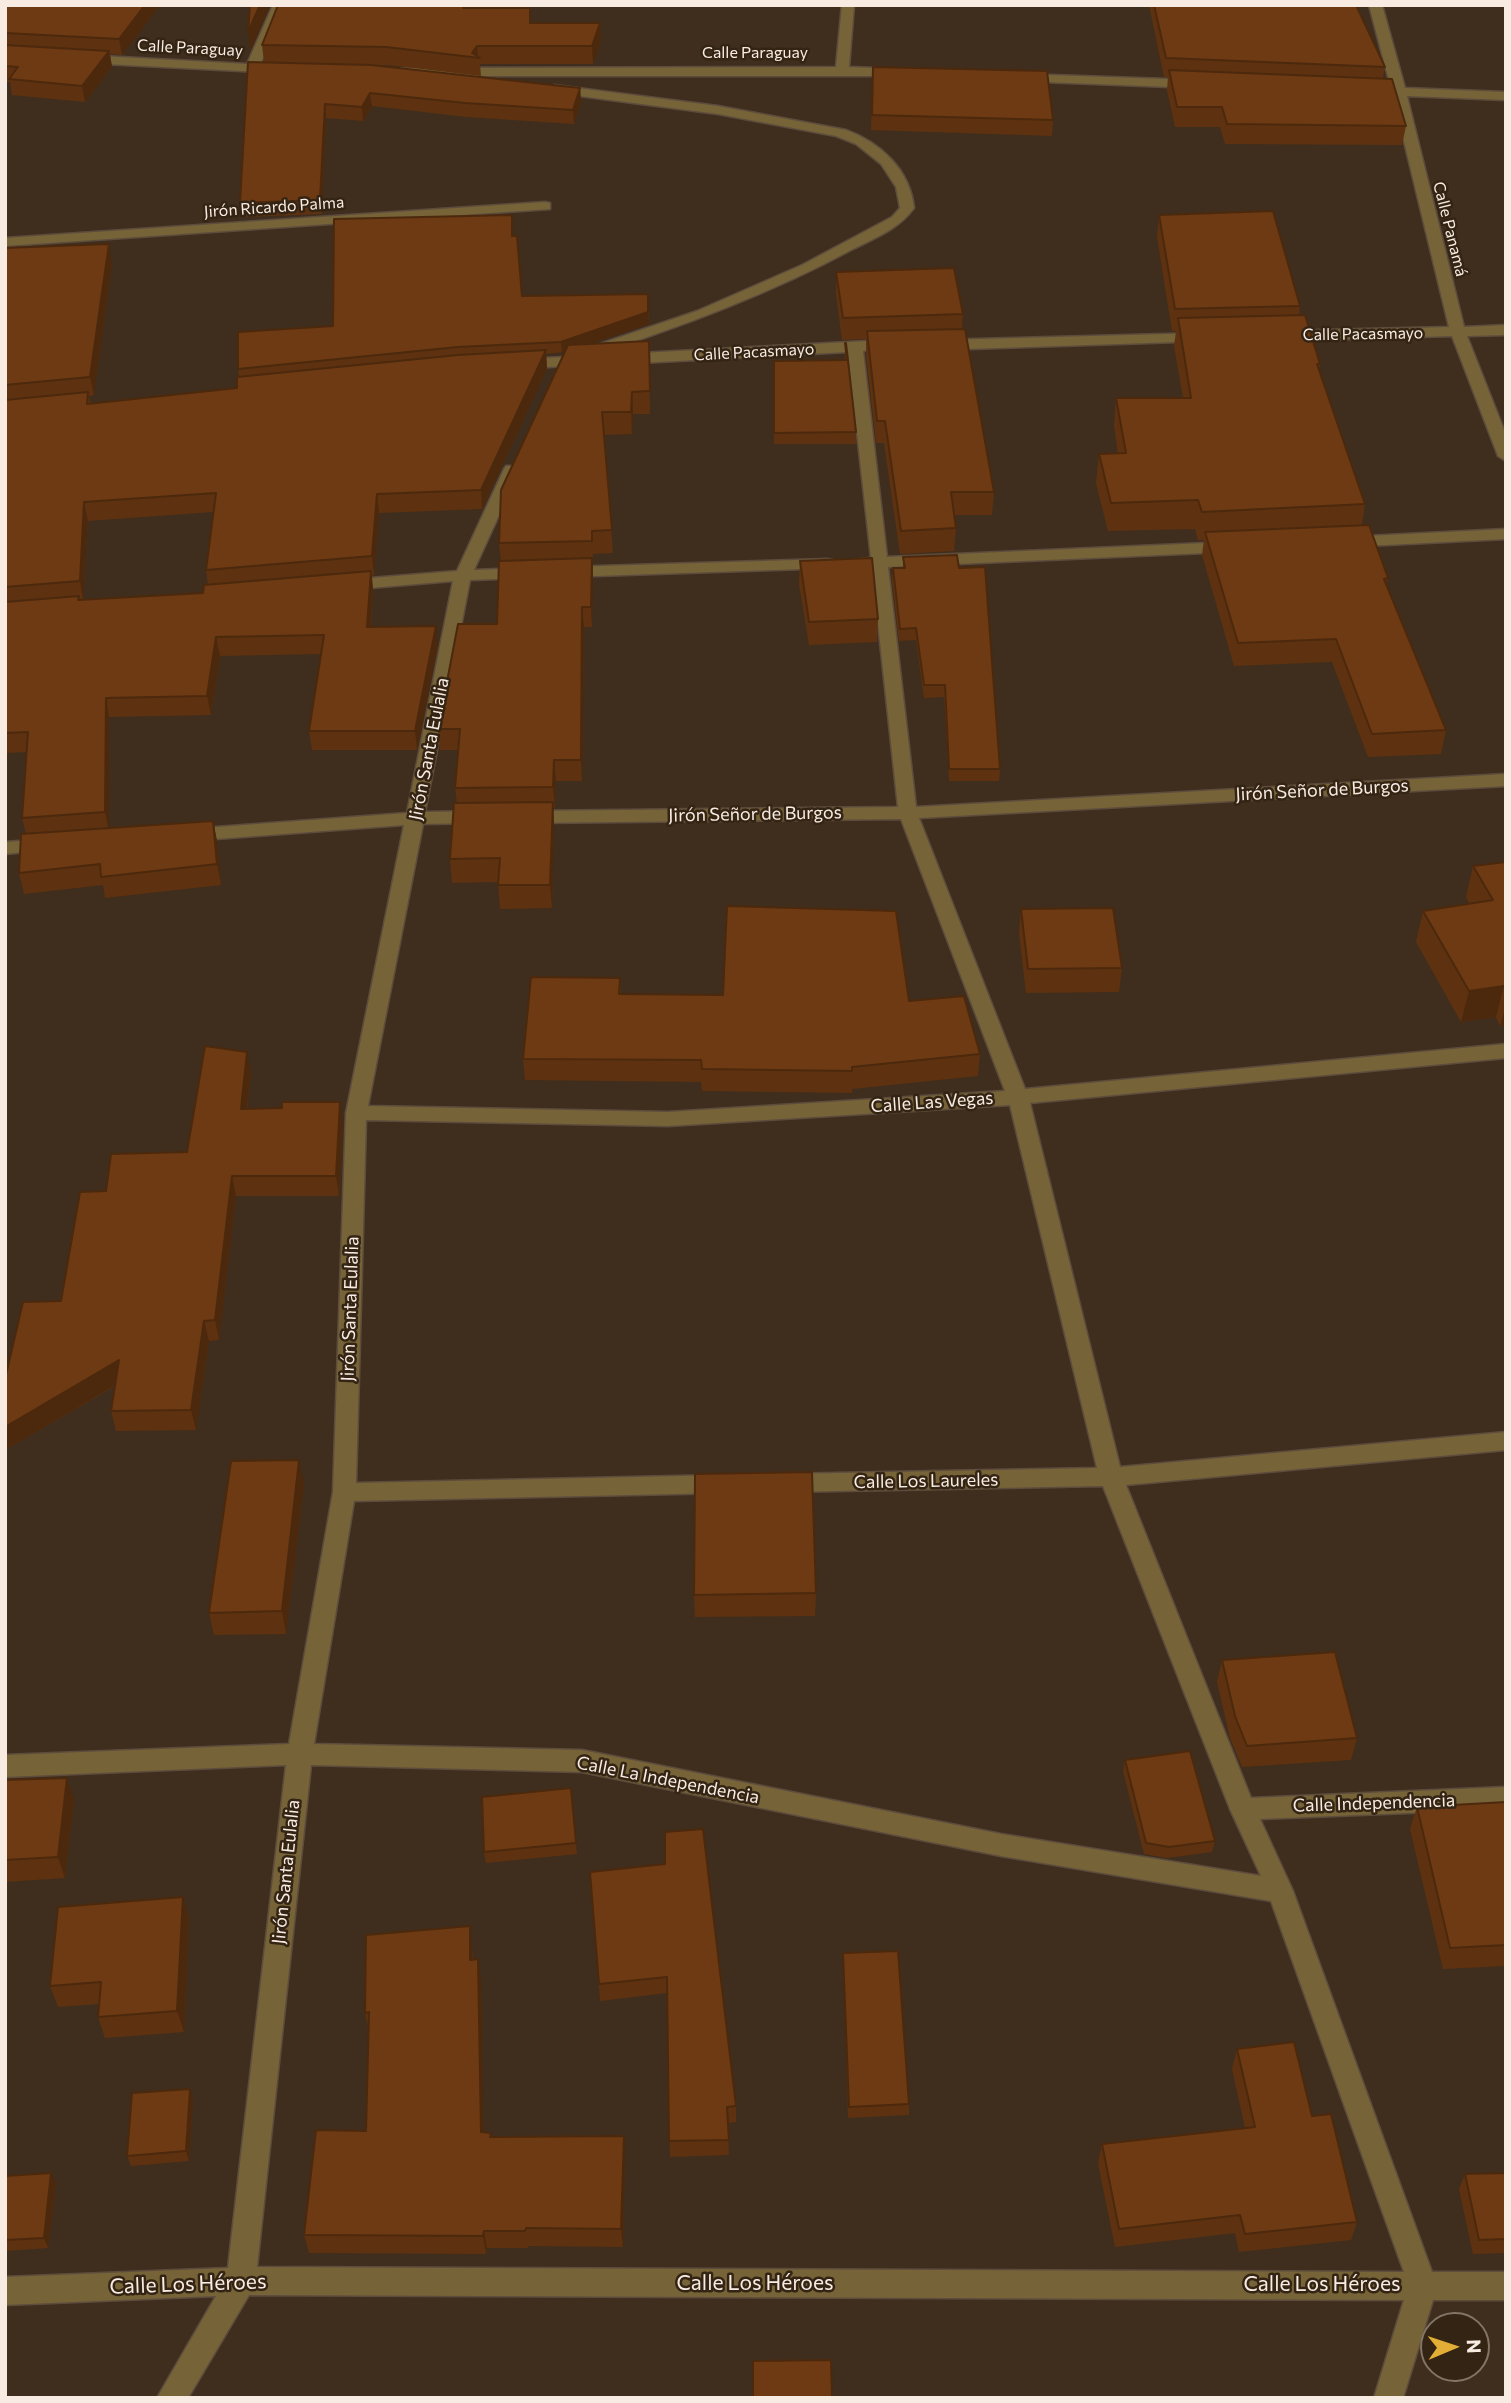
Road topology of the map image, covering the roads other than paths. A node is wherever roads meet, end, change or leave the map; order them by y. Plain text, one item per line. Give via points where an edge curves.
1 (280, 5) edge
2 (848, 5) edge
3 (1375, 5) edge
4 (74, 58) edge
5 (251, 69) junction
6 (293, 70) edge
7 (842, 71) junction
8 (912, 73) edge
9 (1010, 77) edge
10 (1205, 85) edge
11 (1358, 91) edge
12 (1399, 92) junction
13 (1506, 96) edge
14 (545, 206) dead end
15 (5, 242) edge
16 (1506, 330) edge
17 (1458, 332) junction
18 (1266, 337) edge
19 (1225, 338) edge
20 (924, 345) edge
21 (883, 346) edge
22 (855, 347) junction
23 (561, 362) junction
24 (497, 364) edge
25 (550, 387) edge
26 (521, 450) edge
27 (1506, 456) edge
28 (1506, 534) edge
29 (1325, 542) edge
30 (1241, 546) edge
31 (879, 562) junction
32 (463, 575) junction
33 (324, 587) edge
34 (1506, 780) edge
35 (908, 813) junction
36 (415, 818) junction
37 (169, 836) edge
38 (74, 843) edge
39 (5, 848) edge
40 (1506, 1051) edge
41 (1018, 1097) junction
42 (356, 1113) junction
43 (1506, 1441) edge
44 (1111, 1477) junction
45 (344, 1492) junction
46 (300, 1754) junction
47 (5, 1766) edge
48 (1506, 1798) edge
49 (1242, 1809) junction
50 (1280, 1891) junction
51 (241, 2281) junction
52 (1423, 2285) junction
53 (1506, 2286) edge
54 (5, 2291) edge
55 (171, 2398) edge
56 (1388, 2398) edge

1 - 5 street
2 - 7 street
3 - 12 street, Calle Panamá
4 - 5 street, Calle Paraguay
5 - 6 street, Calle Paraguay
7 - 8 street, Calle Paraguay
7 - 23 street, Calle Paraguay via 387,73 713,109 808,125 859,140 889,163 906,194 907,208 897,220 807,268 702,314
9 - 10 street
11 - 12 street
12 - 13 street
12 - 17 street, Calle Panamá
14 - 15 street, Jirón Ricardo Palma
16 - 17 street, Calle Pacasmayo
17 - 18 street, Calle Pacasmayo
17 - 27 street, Calle Panamá
19 - 20 street
21 - 22 street, Calle Pacasmayo
22 - 23 street, Calle Pacasmayo
22 - 31 street
23 - 24 street, Calle Pacasmayo
23 - 25 street
26 - 32 street, Jirón Santa Eulalia
28 - 29 street
30 - 31 street
31 - 32 street
31 - 35 street
32 - 33 street
32 - 36 street, Jirón Santa Eulalia
34 - 35 street, Jirón Señor de Burgos
35 - 36 street, Jirón Señor de Burgos
35 - 41 street
36 - 37 street, Jirón Señor de Burgos
36 - 42 street, Jirón Santa Eulalia
38 - 39 street
40 - 41 street, Calle Las Vegas
41 - 42 street, Calle Las Vegas via 668,1119
41 - 44 street
42 - 45 street, Jirón Santa Eulalia
43 - 44 street, Calle Los Laureles
44 - 45 street, Calle Los Laureles
44 - 49 street
45 - 46 street, Jirón Santa Eulalia
46 - 47 street, Calle La Independencia
46 - 50 street, Calle La Independencia via 582,1761 1001,1845
46 - 51 street, Jirón Santa Eulalia
48 - 49 street, Calle Independencia
49 - 50 street
50 - 52 street
51 - 52 street, Calle Los Héroes
51 - 54 street, Calle Los Héroes
51 - 55 street
52 - 53 street, Calle Los Héroes
52 - 56 street

